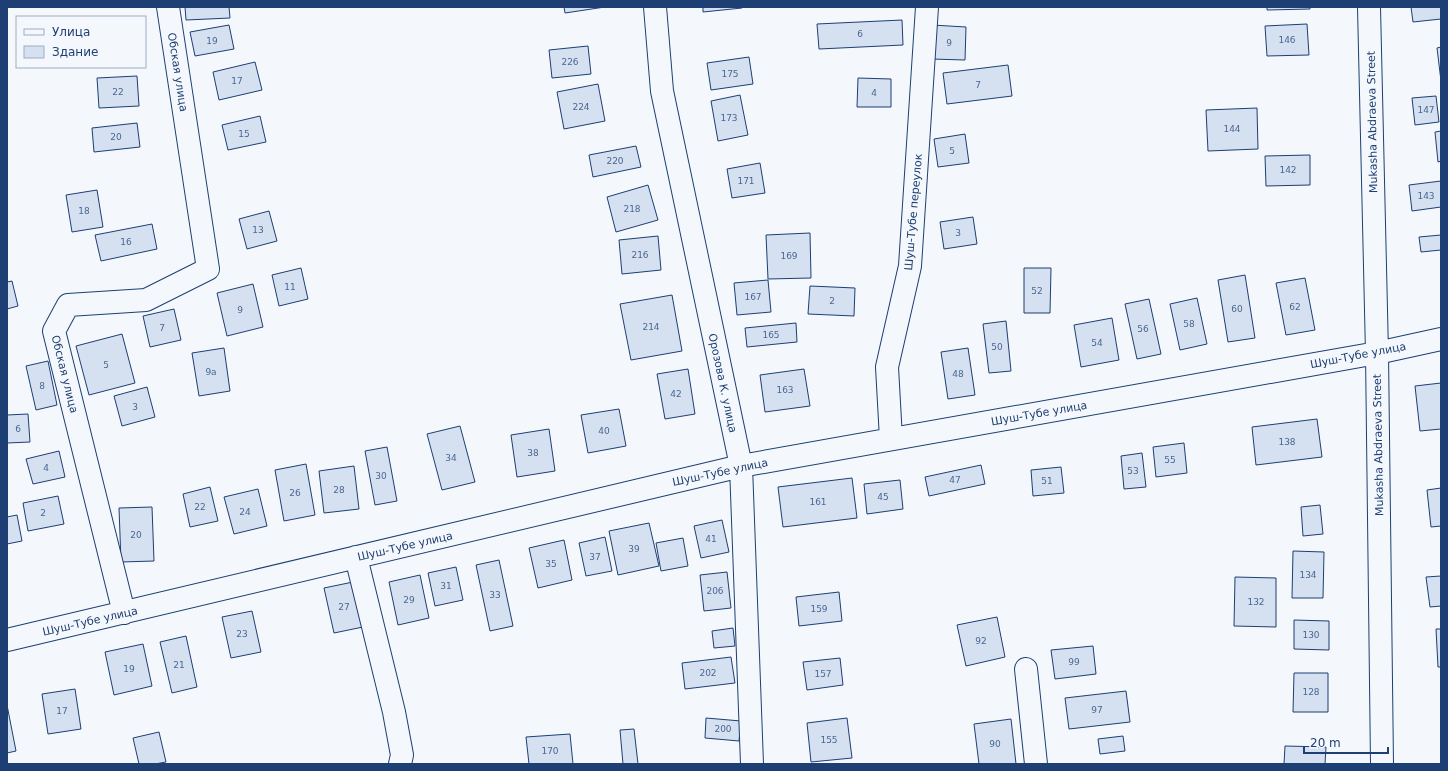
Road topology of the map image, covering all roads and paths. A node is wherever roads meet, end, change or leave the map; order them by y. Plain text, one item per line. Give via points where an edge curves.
1 (168, 7) edge
2 (655, 7) edge
3 (927, 7) edge
4 (1369, 7) edge
5 (1441, 338) edge
6 (1377, 353) junction
7 (891, 439) junction
8 (741, 466) junction
9 (356, 557) junction
10 (124, 612) junction
11 (7, 640) edge
12 (1026, 669) dead end
13 (400, 764) edge
14 (752, 764) edge
15 (1036, 764) edge
16 (1382, 764) edge

1 - 10 street, Обская улица via 208,269 146,300 68,305 54,331
2 - 8 street, Орозова К. улица via 662,91
3 - 7 street, Шуш-Тубе переулок via 910,266 887,367
4 - 6 street, Mukasha Abdraeva Street
5 - 6 street, Шуш-Тубе улица
6 - 7 street, Шуш-Тубе улица
6 - 16 street, Mukasha Abdraeva Street
7 - 8 street, Шуш-Тубе улица
8 - 9 street, Шуш-Тубе улица
8 - 14 street, Орозова К. улица
9 - 10 street, Шуш-Тубе улица
9 - 13 street via 395,719 402,754
10 - 11 street, Шуш-Тубе улица
12 - 15 street

